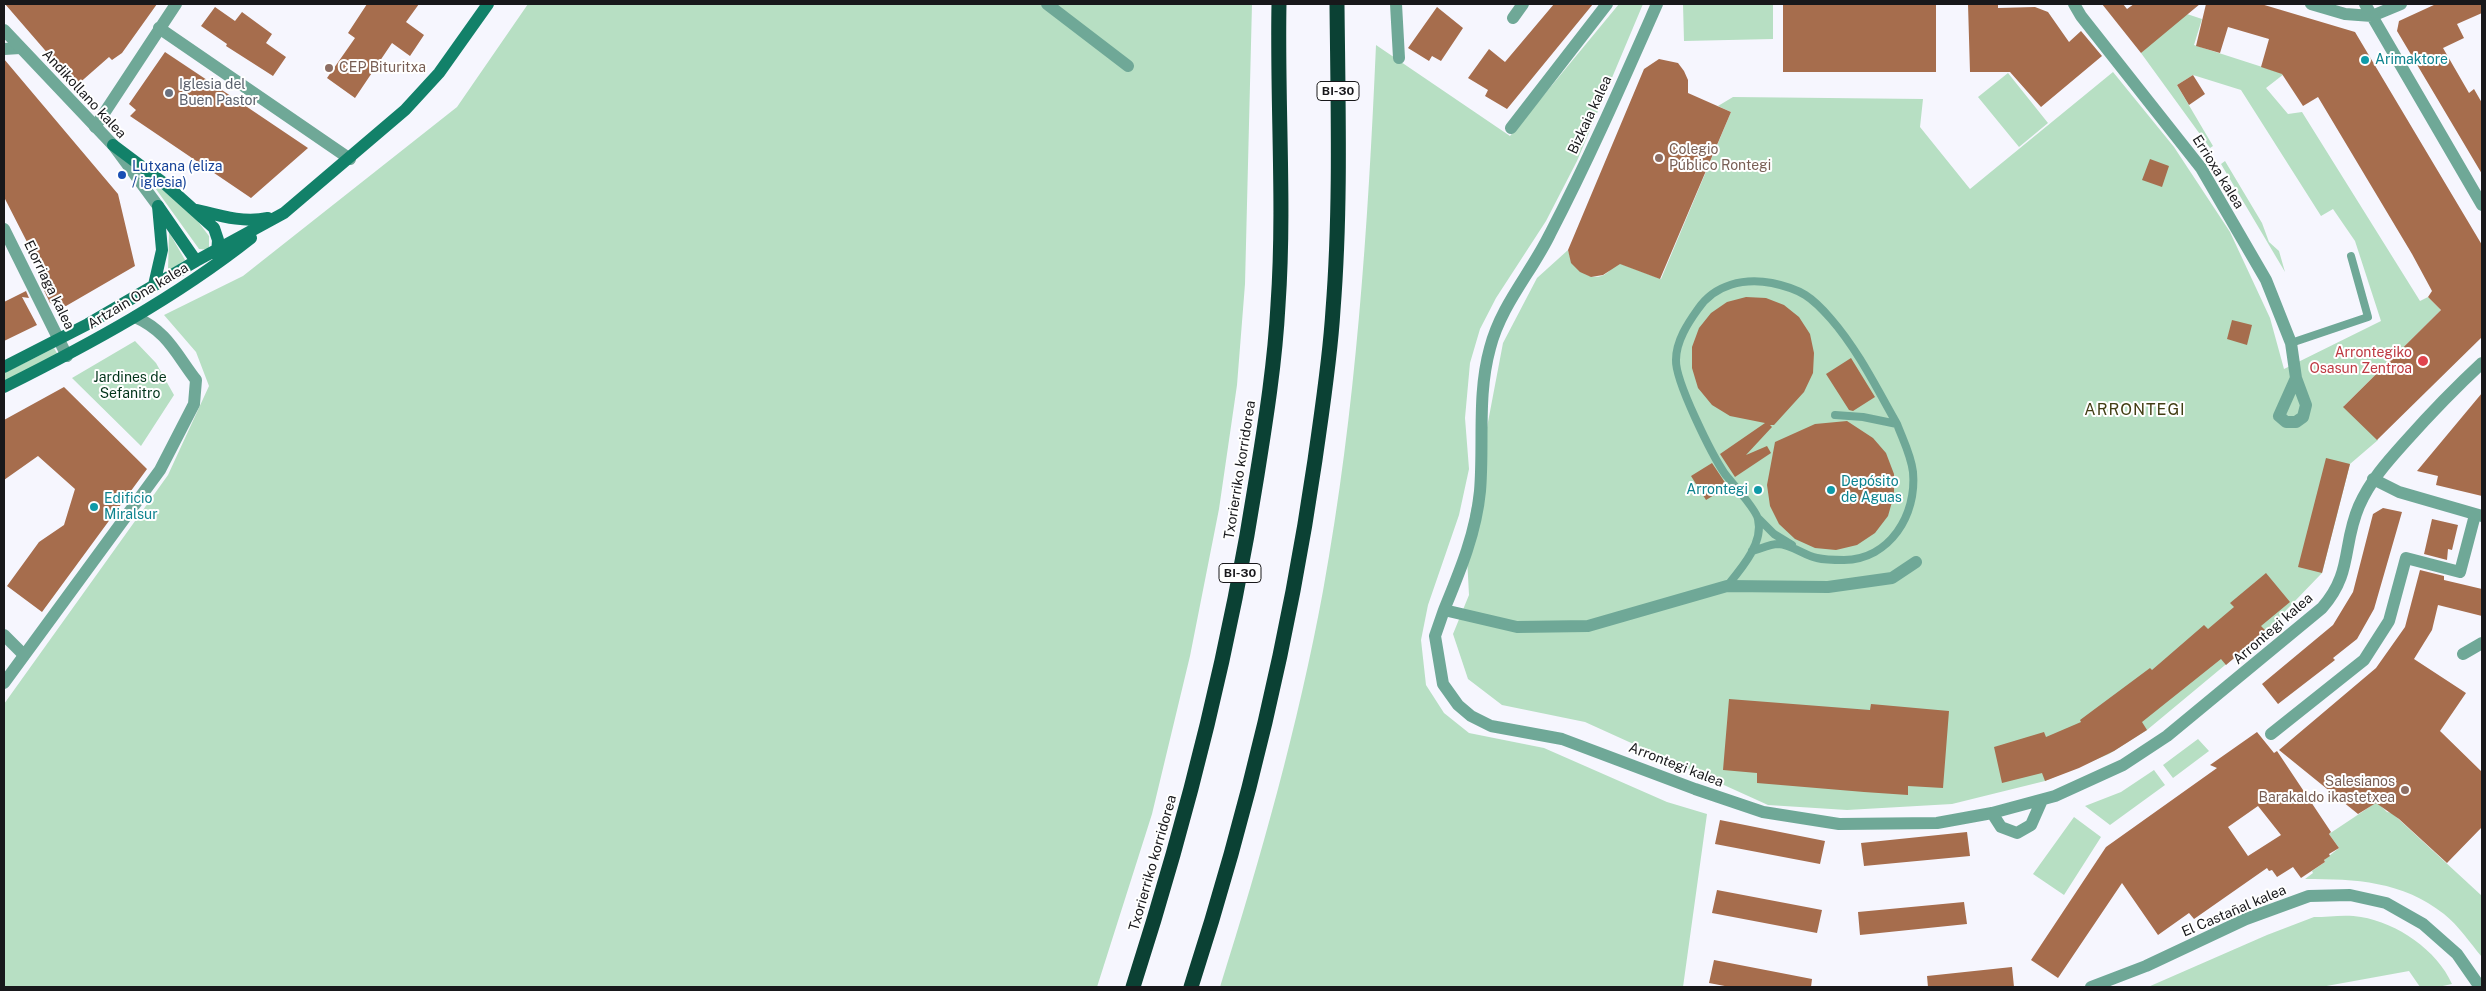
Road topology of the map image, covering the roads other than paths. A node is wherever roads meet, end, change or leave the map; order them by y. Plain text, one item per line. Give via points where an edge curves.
1 (176, 4) edge
2 (488, 4) edge
3 (1048, 4) edge
4 (1279, 4) edge
5 (1337, 4) edge
6 (1396, 4) edge
7 (1523, 4) edge
8 (1607, 4) edge
9 (1657, 4) edge
10 (2074, 4) edge
11 (2365, 4) edge
12 (2401, 4) edge
13 (2321, 5) edge
14 (2372, 16) junction
15 (1513, 18) dead end
16 (159, 28) junction
17 (4, 30) edge
18 (20, 48) junction
19 (4, 49) edge
20 (1399, 58) dead end
21 (1128, 66) dead end
22 (95, 126) junction
23 (1511, 128) dead end
24 (113, 145) junction
25 (350, 159) junction
26 (2482, 205) edge
27 (158, 206) junction
28 (194, 209) junction
29 (278, 216) junction
30 (5, 232) edge
31 (1549, 237) joint
32 (218, 248) junction
33 (2351, 256) dead end
34 (196, 261) junction
35 (214, 267) junction
36 (154, 285) junction
37 (135, 317) junction
38 (59, 339) junction
39 (2291, 343) junction
40 (67, 356) junction
41 (2482, 363) edge
42 (4, 367) edge
43 (2296, 378) dead end
44 (4, 387) edge
45 (1835, 414) dead end
46 (1897, 424) junction
47 (2373, 479) junction
48 (2479, 516) edge
49 (1758, 518) junction
50 (1796, 548) junction
51 (1752, 551) junction
52 (1916, 562) dead end
53 (1727, 586) junction
54 (1444, 610) junction
55 (4, 635) edge
56 (2482, 643) edge
57 (2463, 654) dead end
58 (24, 655) junction
59 (7, 679) edge
60 (2271, 734) dead end
61 (2042, 800) junction
62 (1992, 813) junction
63 (1133, 987) edge
64 (1191, 987) edge
65 (2091, 987) edge
66 (2480, 987) edge

1 - 16 street
2 - 25 main road, Artzain Ona kalea via 433,80
3 - 21 street
4 - 63 highway, Txorierriko korridorea / BI-30 via 1278,305 1262,441 1212,708
5 - 64 highway, BI-30 via 1337,246 1326,383 1304,536 1267,722 1237,836
6 - 20 street
7 - 15 street
8 - 23 street
9 - 31 street, Bizkaia kalea
10 - 39 street, Errioxa kalea via 2080,16 2201,168 2266,280
11 - 14 street
12 - 14 street
13 - 14 street via 2345,14
14 - 26 street
16 - 22 street
16 - 25 street
17 - 18 street, Andikollano kalea
18 - 19 street
18 - 22 street, Andikollano kalea
22 - 24 street, Andikollano kalea
24 - 27 street, Andikollano kalea
24 - 28 main road
25 - 29 main road, Artzain Ona kalea
27 - 34 main road
27 - 36 main road via 162,250
28 - 29 main road via 252,221
28 - 32 main road via 214,228
29 - 32 main road, Artzain Ona kalea
29 - 35 main road, Artzain Ona kalea
30 - 38 street, Elorriaga kalea
31 - 54 street, Arrontegi kalea via 1512,295 1490,347 1481,400 1482,454 1471,542
32 - 34 main road, Artzain Ona kalea
32 - 35 main road
33 - 39 lane via 2368,317
34 - 35 main road
34 - 36 main road, Artzain Ona kalea
35 - 37 main road, Artzain Ona kalea
36 - 38 main road, Artzain Ona kalea
37 - 40 main road, Artzain Ona kalea
37 - 58 street via 158,330 196,380 194,404 160,470
38 - 40 street, Elorriaga kalea
38 - 42 main road, Artzain Ona kalea
39 - 43 street, Errioxa kalea
40 - 44 main road, Artzain Ona kalea
41 - 47 street, Arrontegi kalea via 2442,400
45 - 46 lane
46 - 49 lane via 1844,338 1814,299 1788,286 1755,280 1727,285 1704,300 1688,324 1676,361 1690,408 1723,471
46 - 50 lane via 1910,456 1913,494 1905,518 1891,542 1870,555 1845,560 1816,558
47 - 48 street via 2399,492
47 - 61 street, Arrontegi kalea via 2358,507 2342,578 2322,608 2167,736 2123,765
48 - 60 street via 2460,572 2406,558 2389,621 2364,660
49 - 50 lane via 1774,534
49 - 51 lane via 1758,532
50 - 51 lane via 1776,544
51 - 53 lane
52 - 53 street via 1892,578 1828,587
53 - 54 street via 1588,626 1517,628
54 - 62 street, Arrontegi kalea via 1435,636 1443,684 1458,706 1491,726 1562,739 1763,812 1839,824 1937,823
55 - 58 street
56 - 57 street
58 - 59 street
61 - 62 street, Arrontegi kalea
61 - 62 street via 2031,825 2017,833 2001,827
65 - 66 street, El Castañal kalea via 2146,966 2246,919 2309,896 2350,895 2386,903 2423,924 2457,954

